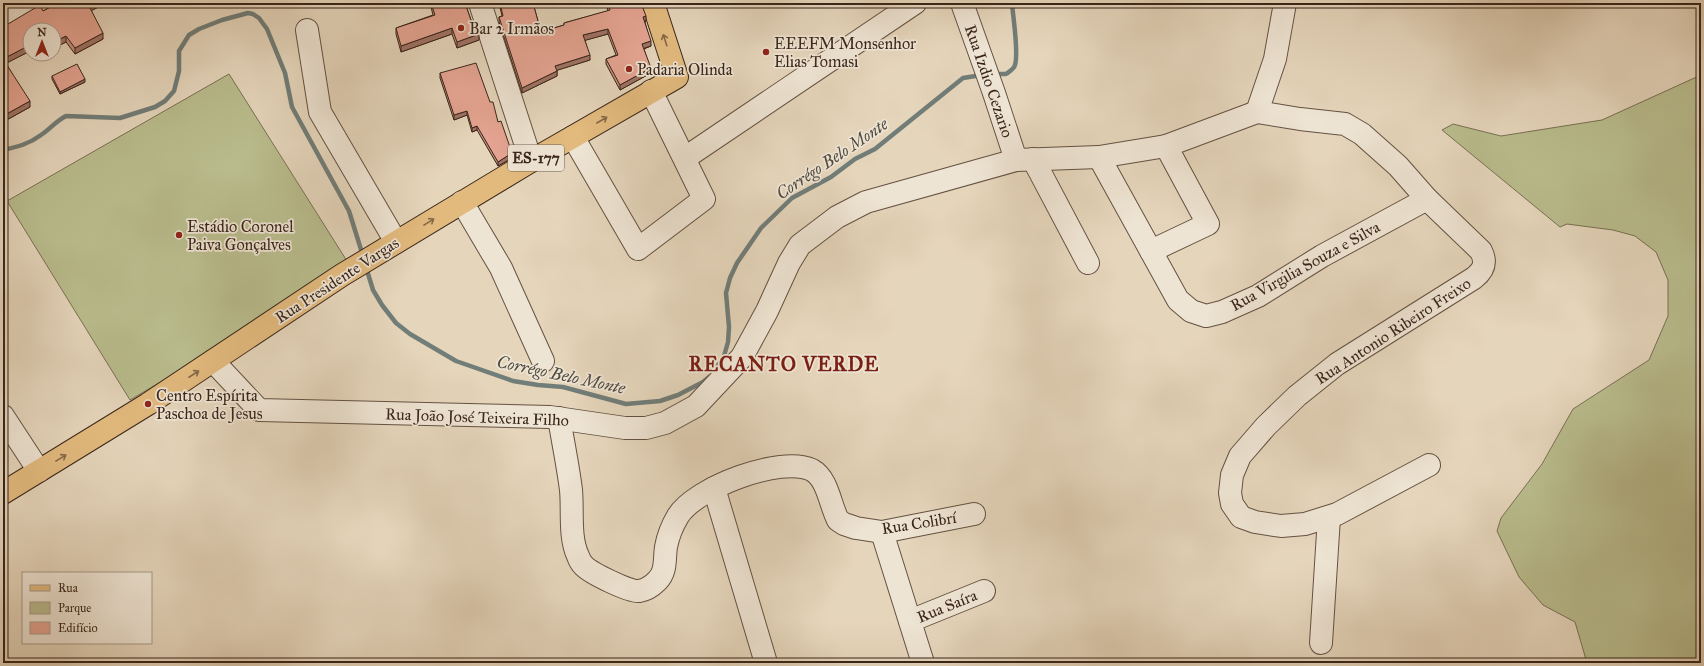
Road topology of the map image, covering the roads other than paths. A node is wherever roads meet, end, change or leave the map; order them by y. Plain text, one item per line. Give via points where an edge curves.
1 (27, 3) edge
2 (480, 3) edge
3 (653, 3) edge
4 (915, 3) edge
5 (962, 3) edge
6 (1285, 3) edge
7 (3, 18) edge
8 (307, 30) dead end
9 (651, 92) junction
10 (1257, 112) junction
11 (573, 137) junction
12 (1166, 146) junction
13 (685, 158) junction
14 (1099, 158) junction
15 (1024, 160) junction
16 (531, 161) junction
17 (1427, 199) junction
18 (462, 202) junction
19 (396, 242) junction
20 (1151, 251) junction
21 (1088, 263) dead end
22 (213, 361) junction
23 (543, 361) dead end
24 (3, 416) edge
25 (559, 418) junction
26 (1429, 465) dead end
27 (39, 471) junction
28 (714, 488) junction
29 (3, 492) edge
30 (974, 514) dead end
31 (1330, 517) junction
32 (882, 532) junction
33 (984, 591) dead end
34 (910, 621) junction
35 (1320, 643) dead end
36 (766, 663) edge
37 (923, 663) edge

1 - 7 street
2 - 16 street
9 -> 3 main road, Rua Presidente Vargas / ES-177 via 677,77
4 - 13 street
5 - 15 street, Rua Izdio Cezario via 994,93
6 - 10 street via 1275,59
8 - 19 street via 320,112
11 -> 9 main road, Rua Presidente Vargas / ES-177
9 - 13 street
10 - 12 street, Rua João José Teixeira Filho
10 - 17 street, Rua João José Teixeira Filho via 1346,124 1362,134 1398,166
11 - 13 street via 638,249 704,199
11 - 16 main road, Rua Presidente Vargas / ES-177
12 - 14 street, Rua João José Teixeira Filho
12 - 20 street via 1208,224
14 - 15 street, Rua João José Teixeira Filho
14 - 20 street, Rua Virgilia Souza e Silva
15 - 21 street, Rua Izdio Cezario
15 - 25 street, Rua João José Teixeira Filho via 866,202 818,230 800,245 789,263 767,312 742,357 696,406 665,423 646,428 625,428
16 - 18 main road, Rua Presidente Vargas / ES-177
17 - 20 street, Rua Virgilia Souza e Silva via 1322,256 1258,296 1222,312 1206,316 1191,311 1178,300
17 - 31 street, Rua Antonio Ribeiro Freixo via 1481,251 1485,258 1481,273 1336,364 1266,426 1240,456 1232,475 1232,504 1241,517 1281,526 1305,524
19 -> 18 main road, Rua Presidente Vargas / ES-177
18 - 23 street via 501,268
19 - 22 main road, Rua Presidente Vargas / ES-177
22 - 25 street, Rua João José Teixeira Filho via 258,410
27 -> 22 main road, Rua Presidente Vargas / ES-177
24 - 27 street
25 - 28 street via 571,490 577,555 584,566 613,583 637,592 658,580 664,569 666,548 678,514 693,500
26 - 31 street, Rua Antonio Ribeiro Freixo
27 - 29 main road, Rua Presidente Vargas / ES-177
28 - 32 street, Rua Colibrí via 757,471 784,466 801,467 812,470 820,477 838,520 856,528
28 - 36 street
30 - 32 street, Rua Colibrí
31 - 35 street
32 - 34 street
33 - 34 street, Rua Saíra
34 - 37 street

